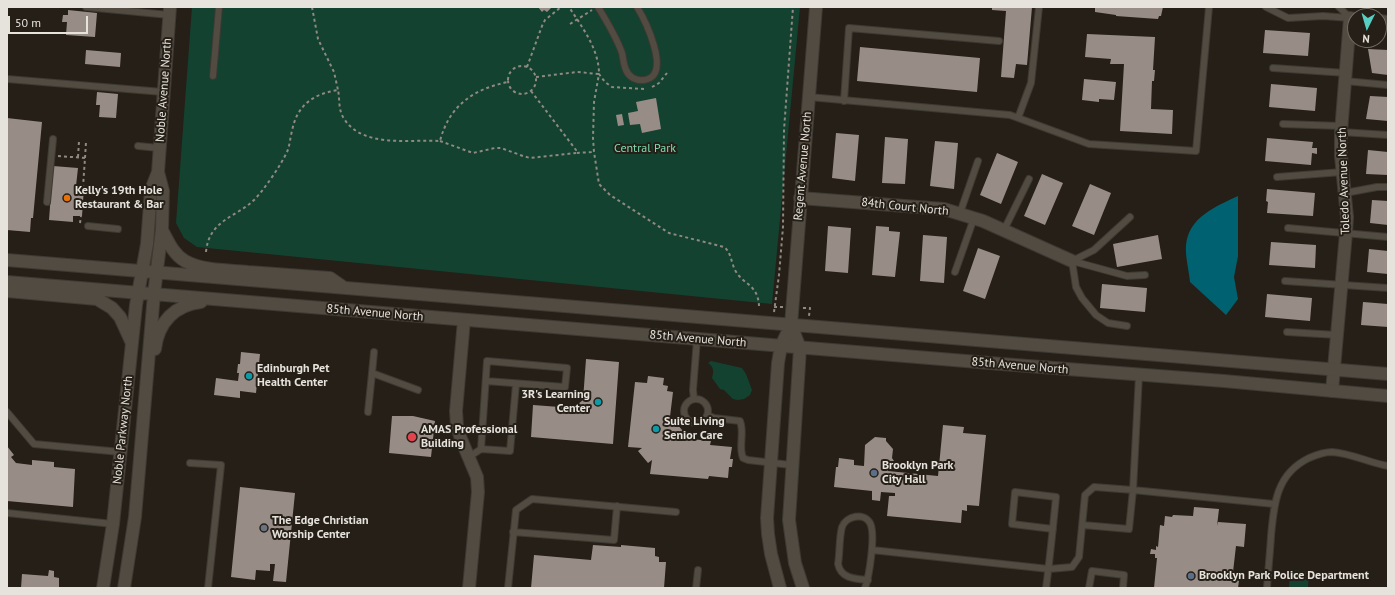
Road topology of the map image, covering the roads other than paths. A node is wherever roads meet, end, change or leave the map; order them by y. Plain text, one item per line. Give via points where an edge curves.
1 (86, 7) edge
2 (219, 7) edge
3 (597, 7) edge
4 (637, 7) edge
5 (816, 7) edge
6 (1039, 7) edge
7 (1208, 7) edge
8 (1266, 7) edge
9 (1339, 7) edge
10 (170, 11) edge
11 (1347, 13) edge
12 (1347, 18) edge
13 (999, 41) dead end
14 (1349, 48) edge
15 (1273, 68) dead end
16 (213, 76) dead end
17 (1346, 77) junction
18 (7, 79) edge
19 (1388, 84) edge
20 (163, 92) junction
21 (809, 98) junction
22 (844, 101) junction
23 (1018, 118) junction
24 (1282, 124) dead end
25 (1342, 129) junction
26 (1388, 135) edge
27 (53, 139) dead end
28 (138, 146) dead end
29 (159, 148) junction
30 (978, 161) dead end
31 (158, 172) junction
32 (1342, 172) junction
33 (1278, 177) dead end
34 (1029, 179) dead end
35 (1388, 187) edge
36 (1345, 193) junction
37 (800, 198) junction
38 (47, 202) dead end
39 (960, 213) junction
40 (974, 218) junction
41 (1130, 218) dead end
42 (88, 226) dead end
43 (118, 228) dead end
44 (1288, 228) dead end
45 (162, 229) junction
46 (1004, 230) junction
47 (1346, 233) junction
48 (1388, 237) edge
49 (7, 260) edge
50 (1072, 261) junction
51 (142, 272) junction
52 (955, 272) dead end
53 (156, 273) junction
54 (1145, 275) dead end
55 (1285, 281) dead end
56 (7, 282) edge
57 (1342, 286) junction
58 (346, 288) junction
59 (1388, 288) edge
60 (7, 291) edge
61 (138, 293) junction
62 (154, 294) junction
63 (221, 299) junction
64 (464, 320) junction
65 (792, 326) junction
66 (1126, 326) dead end
67 (1287, 332) dead end
68 (1337, 335) junction
69 (697, 339) junction
70 (132, 343) junction
71 (781, 346) junction
72 (800, 348) junction
73 (374, 352) dead end
74 (1333, 369) junction
75 (372, 374) junction
76 (1388, 374) edge
77 (1140, 375) junction
78 (486, 382) junction
79 (516, 384) junction
80 (418, 390) dead end
81 (1332, 391) junction
82 (1388, 396) edge
83 (694, 399) junction
84 (145, 400) junction
85 (7, 412) edge
86 (368, 412) dead end
87 (707, 415) junction
88 (481, 449) junction
89 (121, 452) junction
90 (469, 457) junction
91 (190, 462) dead end
92 (771, 462) junction
93 (791, 465) junction
94 (1388, 466) edge
95 (1133, 490) junction
96 (1274, 504) junction
97 (617, 506) junction
98 (676, 512) dead end
99 (7, 513) edge
100 (113, 524) junction
101 (1083, 525) junction
102 (1053, 529) junction
103 (513, 532) junction
104 (872, 550) junction
105 (1049, 569) junction
106 (698, 570) dead end
107 (868, 580) junction
108 (103, 588) edge
109 (124, 588) edge
110 (208, 588) edge
111 (469, 588) edge
112 (508, 588) edge
113 (696, 588) edge
114 (780, 588) edge
115 (803, 588) edge
116 (865, 588) edge
117 (1046, 588) edge
118 (1089, 588) edge
119 (1123, 588) edge
120 (1267, 588) edge

1 - 10 lane
2 - 16 lane
3 - 4 lane via 617,40 626,71 632,78 641,80 654,75 657,64 654,44
5 - 21 main road, Regent Avenue North
6 - 23 lane via 1031,83
7 - 23 lane via 1196,151 1089,144
8 - 12 lane via 1288,18
9 - 11 lane
10 - 20 main road, Noble Avenue North
13 - 22 lane via 849,28
14 - 17 main road, Toledo Avenue North
15 - 17 lane
17 - 19 lane
17 - 25 main road, Toledo Avenue North
18 - 20 lane
20 - 29 main road, Noble Avenue North
21 - 22 lane
21 - 37 main road, Regent Avenue North
22 - 23 lane via 1010,115
24 - 25 lane
25 - 26 lane
25 - 32 main road, Toledo Avenue North
27 - 38 lane
28 - 29 lane
29 - 31 main road, Noble Avenue North
30 - 39 lane
31 - 45 main road, Noble Avenue North via 164,191
31 - 51 main road, Noble Avenue North via 151,190
32 - 33 lane
32 - 36 main road, Toledo Avenue North
34 - 46 lane
35 - 36 lane
36 - 47 main road, Toledo Avenue North
37 - 39 main road, 84th Court North via 944,209
37 - 65 main road, Regent Avenue North
39 - 40 main road, 84th Court North
40 - 46 main road, 84th Court North
40 - 52 lane
41 - 50 lane via 1094,250
42 - 43 lane
44 - 47 lane
45 - 53 main road, Noble Avenue North
45 - 58 main road via 176,254 195,265 330,278
46 - 50 main road, 84th Court North
47 - 48 lane
47 - 57 main road, Toledo Avenue North
49 - 51 main road, 85th Avenue North
50 - 54 lane via 1127,276
50 - 66 lane via 1076,286 1096,315 1108,323
51 - 53 main road, 85th Avenue North
51 - 61 main road, Noble Parkway North
53 - 58 main road, 85th Avenue North
53 - 62 main road, Noble Parkway North
55 - 57 lane
56 - 61 main road, 85th Avenue North
57 - 59 lane
57 - 68 main road, Toledo Avenue North
58 - 65 main road, 85th Avenue North
60 - 70 main road via 97,299 112,308 120,317
61 - 62 main road, 85th Avenue North
61 - 70 main road, Noble Parkway North
62 - 63 main road, 85th Avenue North
62 - 84 main road, Noble Parkway North
63 - 64 main road, 85th Avenue North
63 - 84 main road via 185,305 164,322 156,341 151,386
64 - 69 main road, 85th Avenue North
64 - 90 main road via 456,411 459,432
65 - 71 main road, Regent Avenue North
65 - 72 main road, Regent Avenue North
65 - 74 main road, 85th Avenue North
67 - 68 lane
68 - 74 main road, Toledo Avenue North
69 - 71 main road, 85th Avenue North
69 - 83 lane
70 - 89 main road, Noble Parkway North
71 - 72 main road, 85th Avenue North
71 - 92 main road, Regent Avenue North
72 - 77 main road, 85th Avenue North
72 - 93 main road, Regent Avenue North
73 - 75 lane
74 - 76 main road, 85th Avenue North
74 - 81 main road, Toledo Avenue North
75 - 80 lane
75 - 86 lane
77 - 81 main road, 85th Avenue North
77 - 95 lane
78 - 79 lane
78 - 79 lane via 487,361 567,368 565,388
78 - 88 lane
79 - 88 lane via 510,451
81 - 82 main road, 85th Avenue North
83 - 87 lane via 704,402
83 - 87 lane via 684,408 688,419 698,422
84 - 109 main road, Noble Parkway North via 135,517
85 - 89 lane via 34,444
87 - 92 lane via 740,421 742,458
88 - 90 lane
89 - 100 main road, Noble Parkway North
90 - 111 main road via 478,492
91 - 110 lane via 221,465
92 - 93 lane
92 - 114 main road, Regent Avenue North via 768,534
93 - 115 main road, Regent Avenue North via 790,535
94 - 96 lane via 1344,454 1317,454 1294,467 1280,487
95 - 96 lane
95 - 101 lane via 1094,487 1086,496
95 - 101 lane via 1129,529
96 - 120 lane
97 - 98 lane
97 - 103 lane via 532,498 516,510
97 - 103 lane via 614,540
99 - 100 lane
100 - 108 main road, Noble Parkway North
101 - 105 lane via 1079,557 1072,567
102 - 102 lane via 1056,497 1015,492 1012,524
102 - 105 lane
103 - 112 lane
104 - 105 lane
104 - 107 lane
104 - 107 lane via 870,523 852,517 846,520 842,527 839,570 850,578
105 - 117 lane
106 - 113 lane
107 - 116 lane
118 - 119 lane via 1092,571 1124,575

